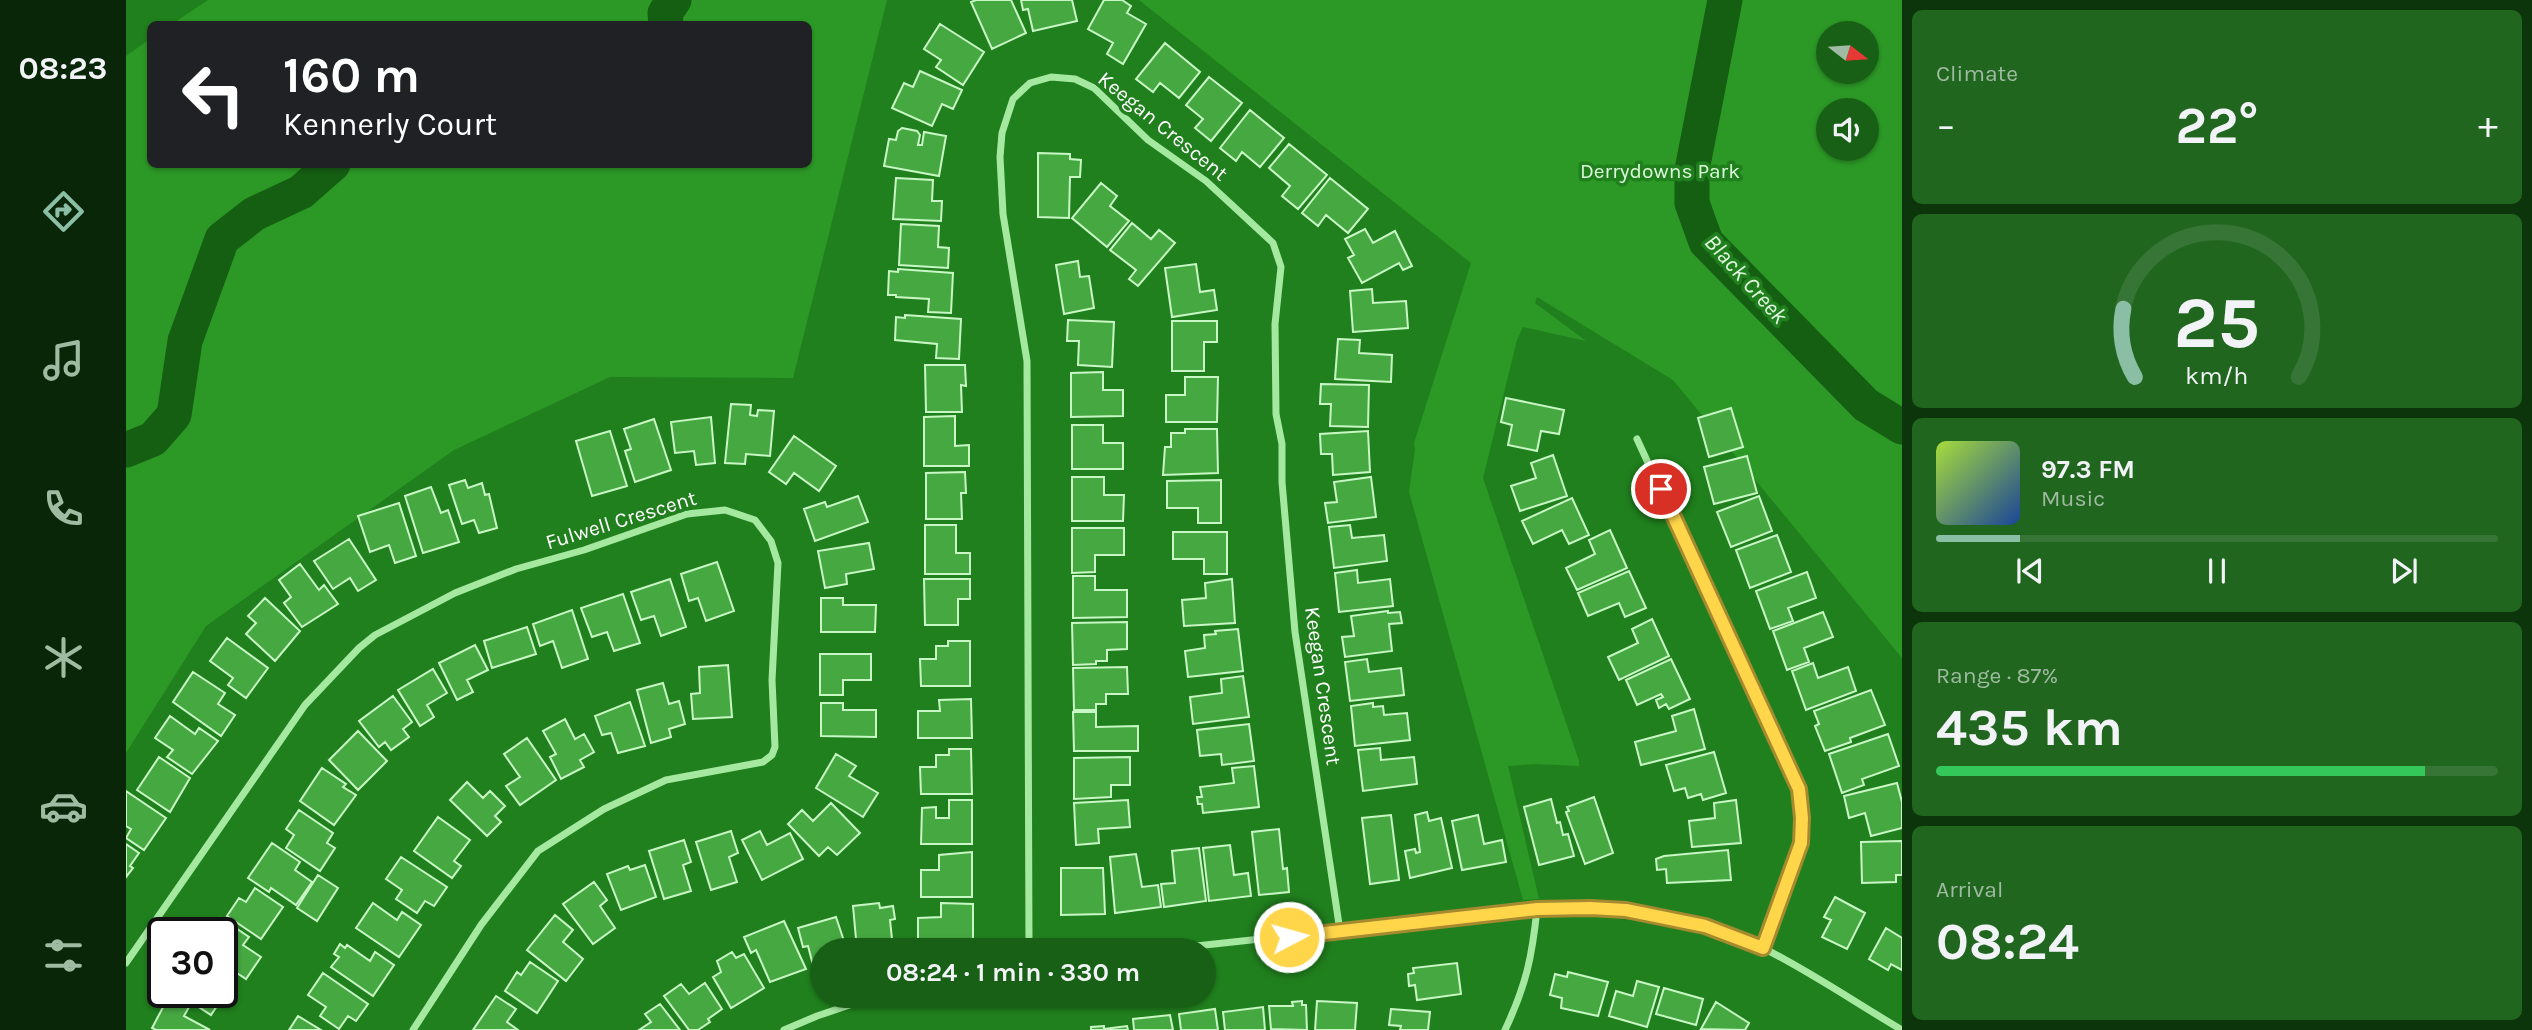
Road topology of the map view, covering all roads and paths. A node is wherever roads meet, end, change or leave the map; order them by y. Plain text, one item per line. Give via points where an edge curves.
1 (1637, 439) dead end
2 (1537, 909) junction
3 (1340, 932) junction
4 (1029, 938) edge
5 (1216, 944) edge
6 (1763, 948) junction
7 (126, 963) edge
8 (841, 1008) edge
9 (413, 1030) edge
10 (784, 1030) edge
11 (1505, 1030) edge
12 (1902, 1030) edge

1 - 6 street via 1799,789 1801,843
2 - 3 street
2 - 6 street via 1626,910 1705,926
2 - 11 street via 1530,965
3 - 4 street, Keegan Crescent via 1295,632 1276,414 1275,324 1281,267 1273,243 1206,181 1148,140 1094,88 1075,79 1051,77 1030,83 1013,99 1000,157 1003,214 1027,361
3 - 5 street
6 - 12 street
7 - 9 street, Fulwell Crescent via 304,705 375,635 454,593 687,514 725,510 755,520 771,541 778,563 772,755 763,762 666,780 604,809 538,851 481,925
8 - 10 street

